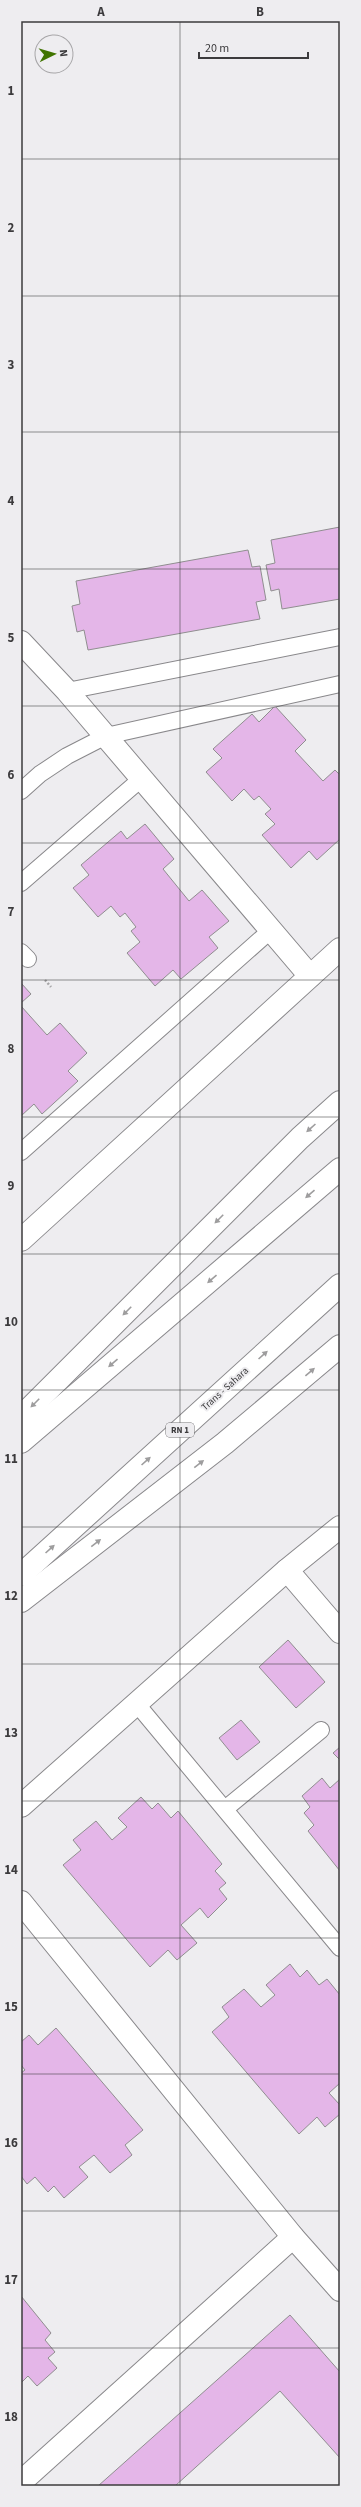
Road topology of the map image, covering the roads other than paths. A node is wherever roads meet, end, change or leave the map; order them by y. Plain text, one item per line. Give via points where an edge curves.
1 (340, 637) edge
2 (21, 642) edge
3 (340, 684) edge
4 (67, 691) junction
5 (106, 736) junction
6 (141, 779) junction
7 (21, 791) edge
8 (21, 883) edge
9 (271, 930) junction
10 (340, 949) edge
11 (310, 976) junction
12 (340, 1102) edge
13 (21, 1152) edge
14 (340, 1169) edge
15 (21, 1240) edge
16 (340, 1285) edge
17 (340, 1346) edge
18 (21, 1417) edge
19 (21, 1442) edge
20 (340, 1527) edge
21 (286, 1570) junction
22 (21, 1575) edge
23 (21, 1601) edge
24 (340, 1632) edge
25 (136, 1703) junction
26 (320, 1730) dead end
27 (21, 1806) edge
28 (225, 1809) junction
29 (21, 1902) edge
30 (340, 1948) edge
31 (293, 2236) junction
32 (340, 2290) edge
33 (21, 2482) edge

1 - 4 lane
2 - 4 main road
3 - 5 lane
4 - 5 main road
5 - 6 main road
5 - 7 lane via 67,756 40,774
6 - 8 lane
6 - 9 main road
9 - 11 main road
9 - 13 lane
10 - 11 main road
11 - 15 main road
12 -> 18 main road via 300,1138
14 -> 19 main road
22 -> 16 main road, Trans - Sahara / RN 1
23 -> 17 main road via 225,1443
20 - 21 main road
21 - 24 main road
21 - 25 main road
25 - 27 main road
25 - 28 lane
26 - 28 lane
28 - 30 lane
29 - 31 main road
31 - 32 main road
31 - 33 main road

